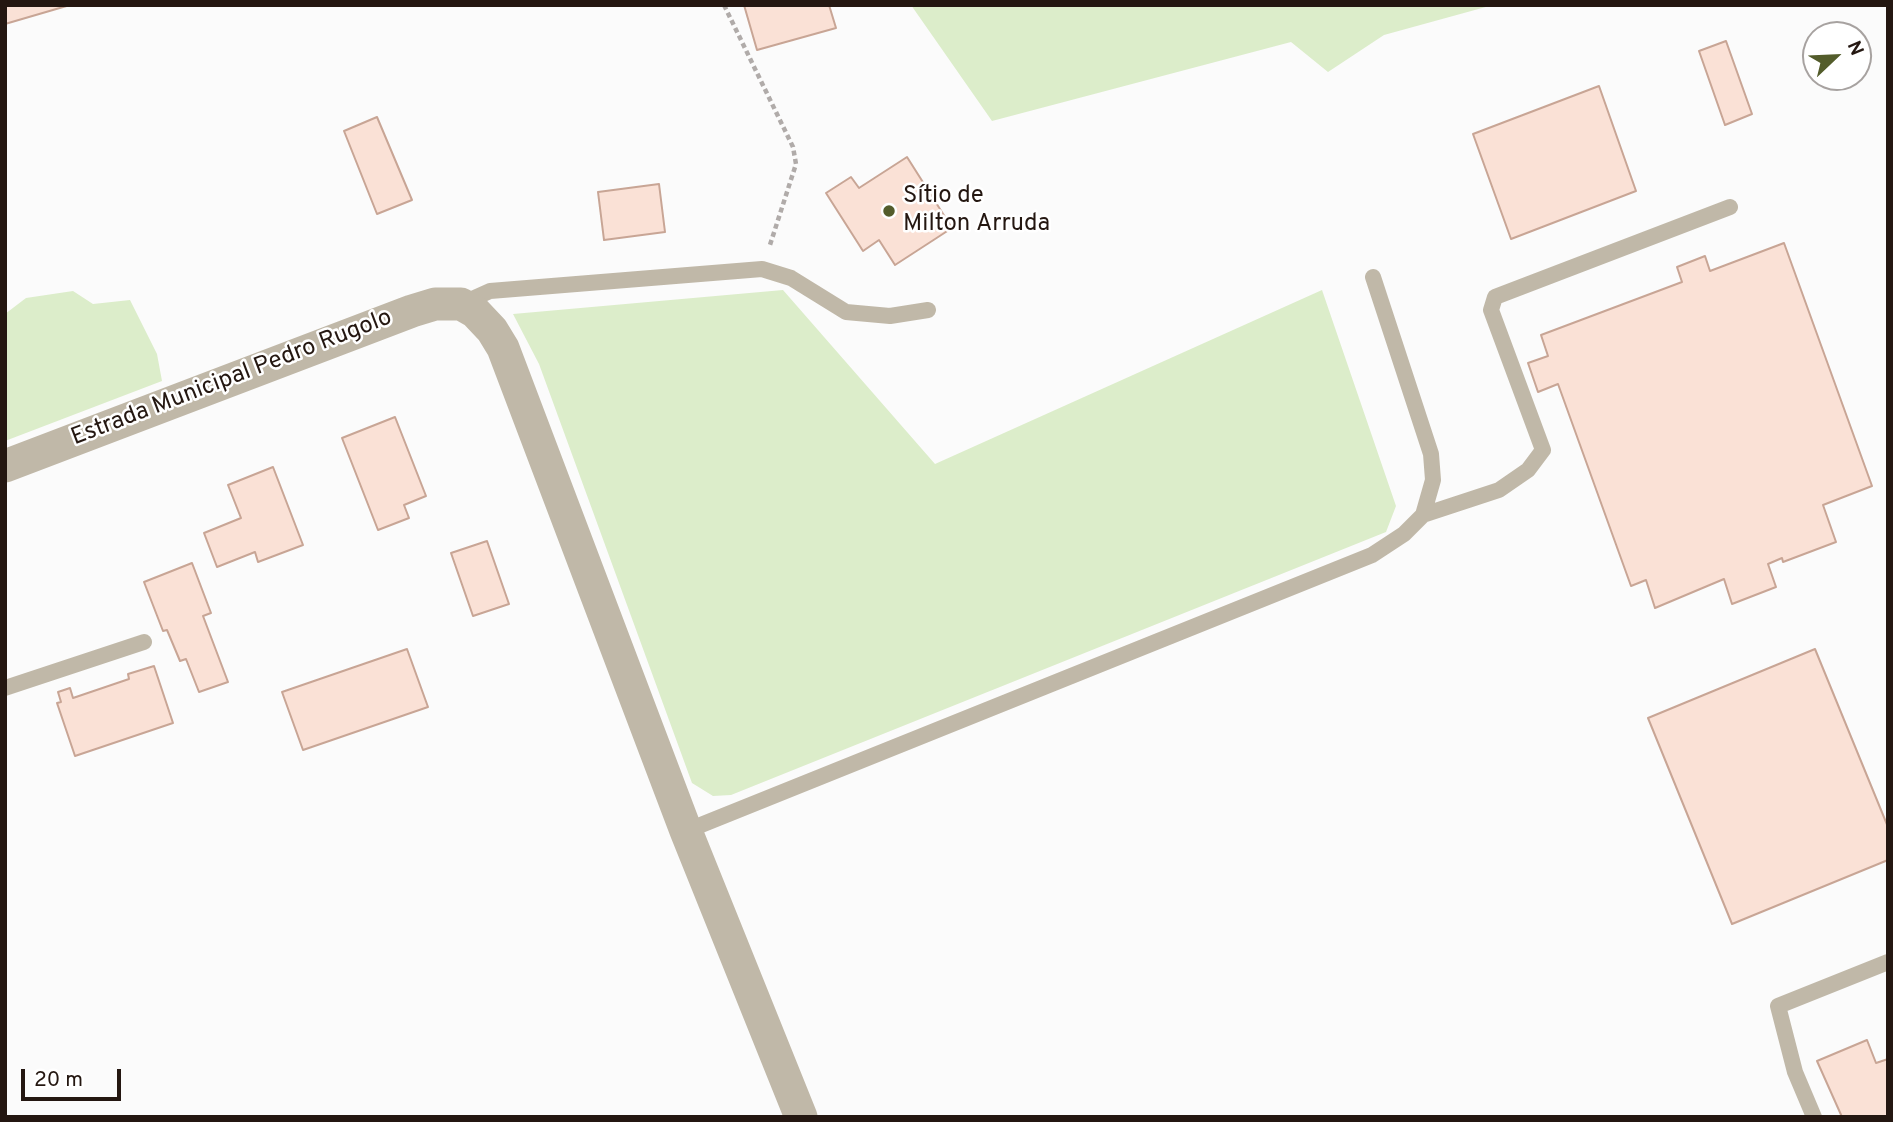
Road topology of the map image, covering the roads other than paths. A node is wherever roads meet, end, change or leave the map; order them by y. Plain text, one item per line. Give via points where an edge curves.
1 (1730, 207) dead end
2 (1373, 277) dead end
3 (461, 304) junction
4 (928, 310) dead end
5 (5, 466) edge
6 (1423, 516) junction
7 (144, 642) dead end
8 (5, 688) edge
9 (686, 831) junction
10 (1888, 962) edge
11 (801, 1117) edge
12 (1814, 1117) edge

1 - 6 lane via 1494,297 1491,310 1543,450 1528,470 1499,490
2 - 6 lane via 1431,454 1433,480
3 - 4 lane via 489,291 762,269 791,278 846,312 890,316
3 - 5 street, Estrada Municipal Pedro Rugolo via 435,304 412,311
3 - 9 street via 475,312 503,348
6 - 9 lane via 1371,555
7 - 8 lane
9 - 11 street
10 - 12 lane via 1778,1006 1795,1072

